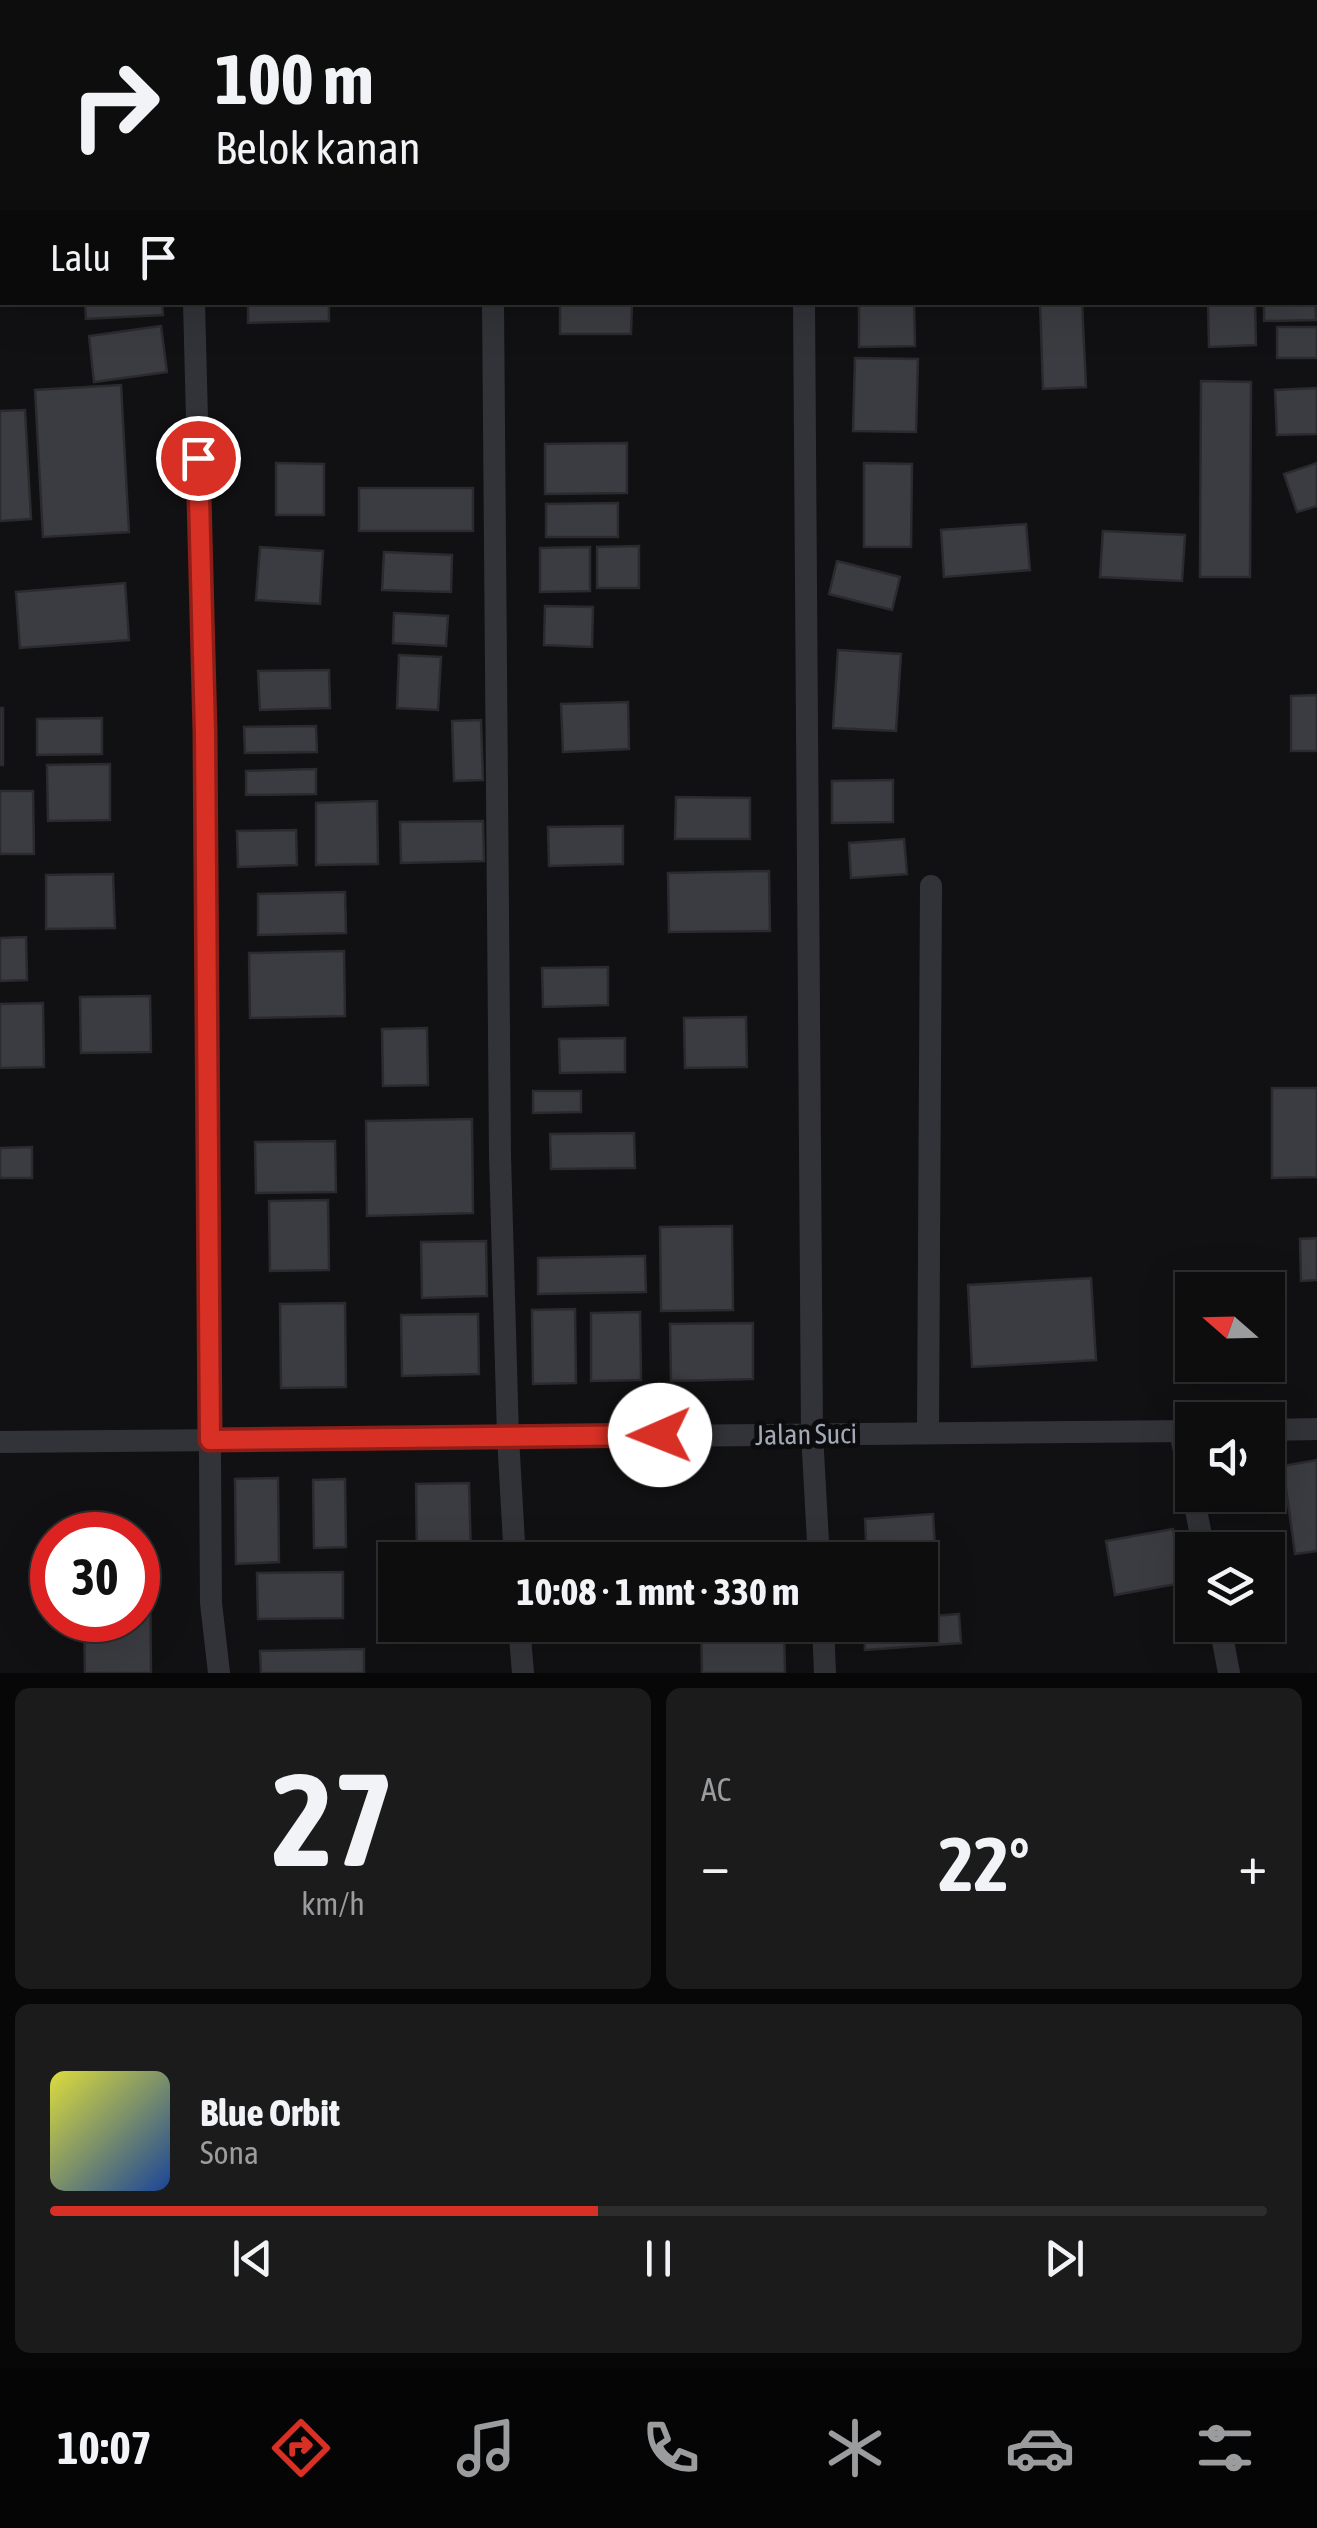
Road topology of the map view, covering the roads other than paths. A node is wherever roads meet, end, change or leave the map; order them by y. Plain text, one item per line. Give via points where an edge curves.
1 (194, 305) edge
2 (493, 305) edge
3 (804, 305) edge
4 (931, 886) dead end
5 (1317, 1429) edge
6 (1285, 1430) edge
7 (1175, 1431) edge
8 (928, 1432) junction
9 (812, 1434) junction
10 (508, 1437) junction
11 (210, 1440) junction
12 (0, 1442) edge
13 (514, 1542) edge
14 (818, 1542) edge
15 (521, 1642) edge
16 (824, 1642) edge
17 (1223, 1642) edge
18 (219, 1673) edge
19 (522, 1673) edge
20 (826, 1673) edge
21 (1229, 1673) edge

1 - 11 street
2 - 10 street
3 - 9 street
4 - 8 street
5 - 6 street
7 - 8 street, Jalan Suci
8 - 9 street, Jalan Suci
9 - 10 street, Jalan Suci
9 - 14 street
10 - 11 street, Jalan Suci
10 - 13 street
11 - 12 street, Jalan Suci
11 - 18 street
15 - 19 street
16 - 20 street
17 - 21 street

